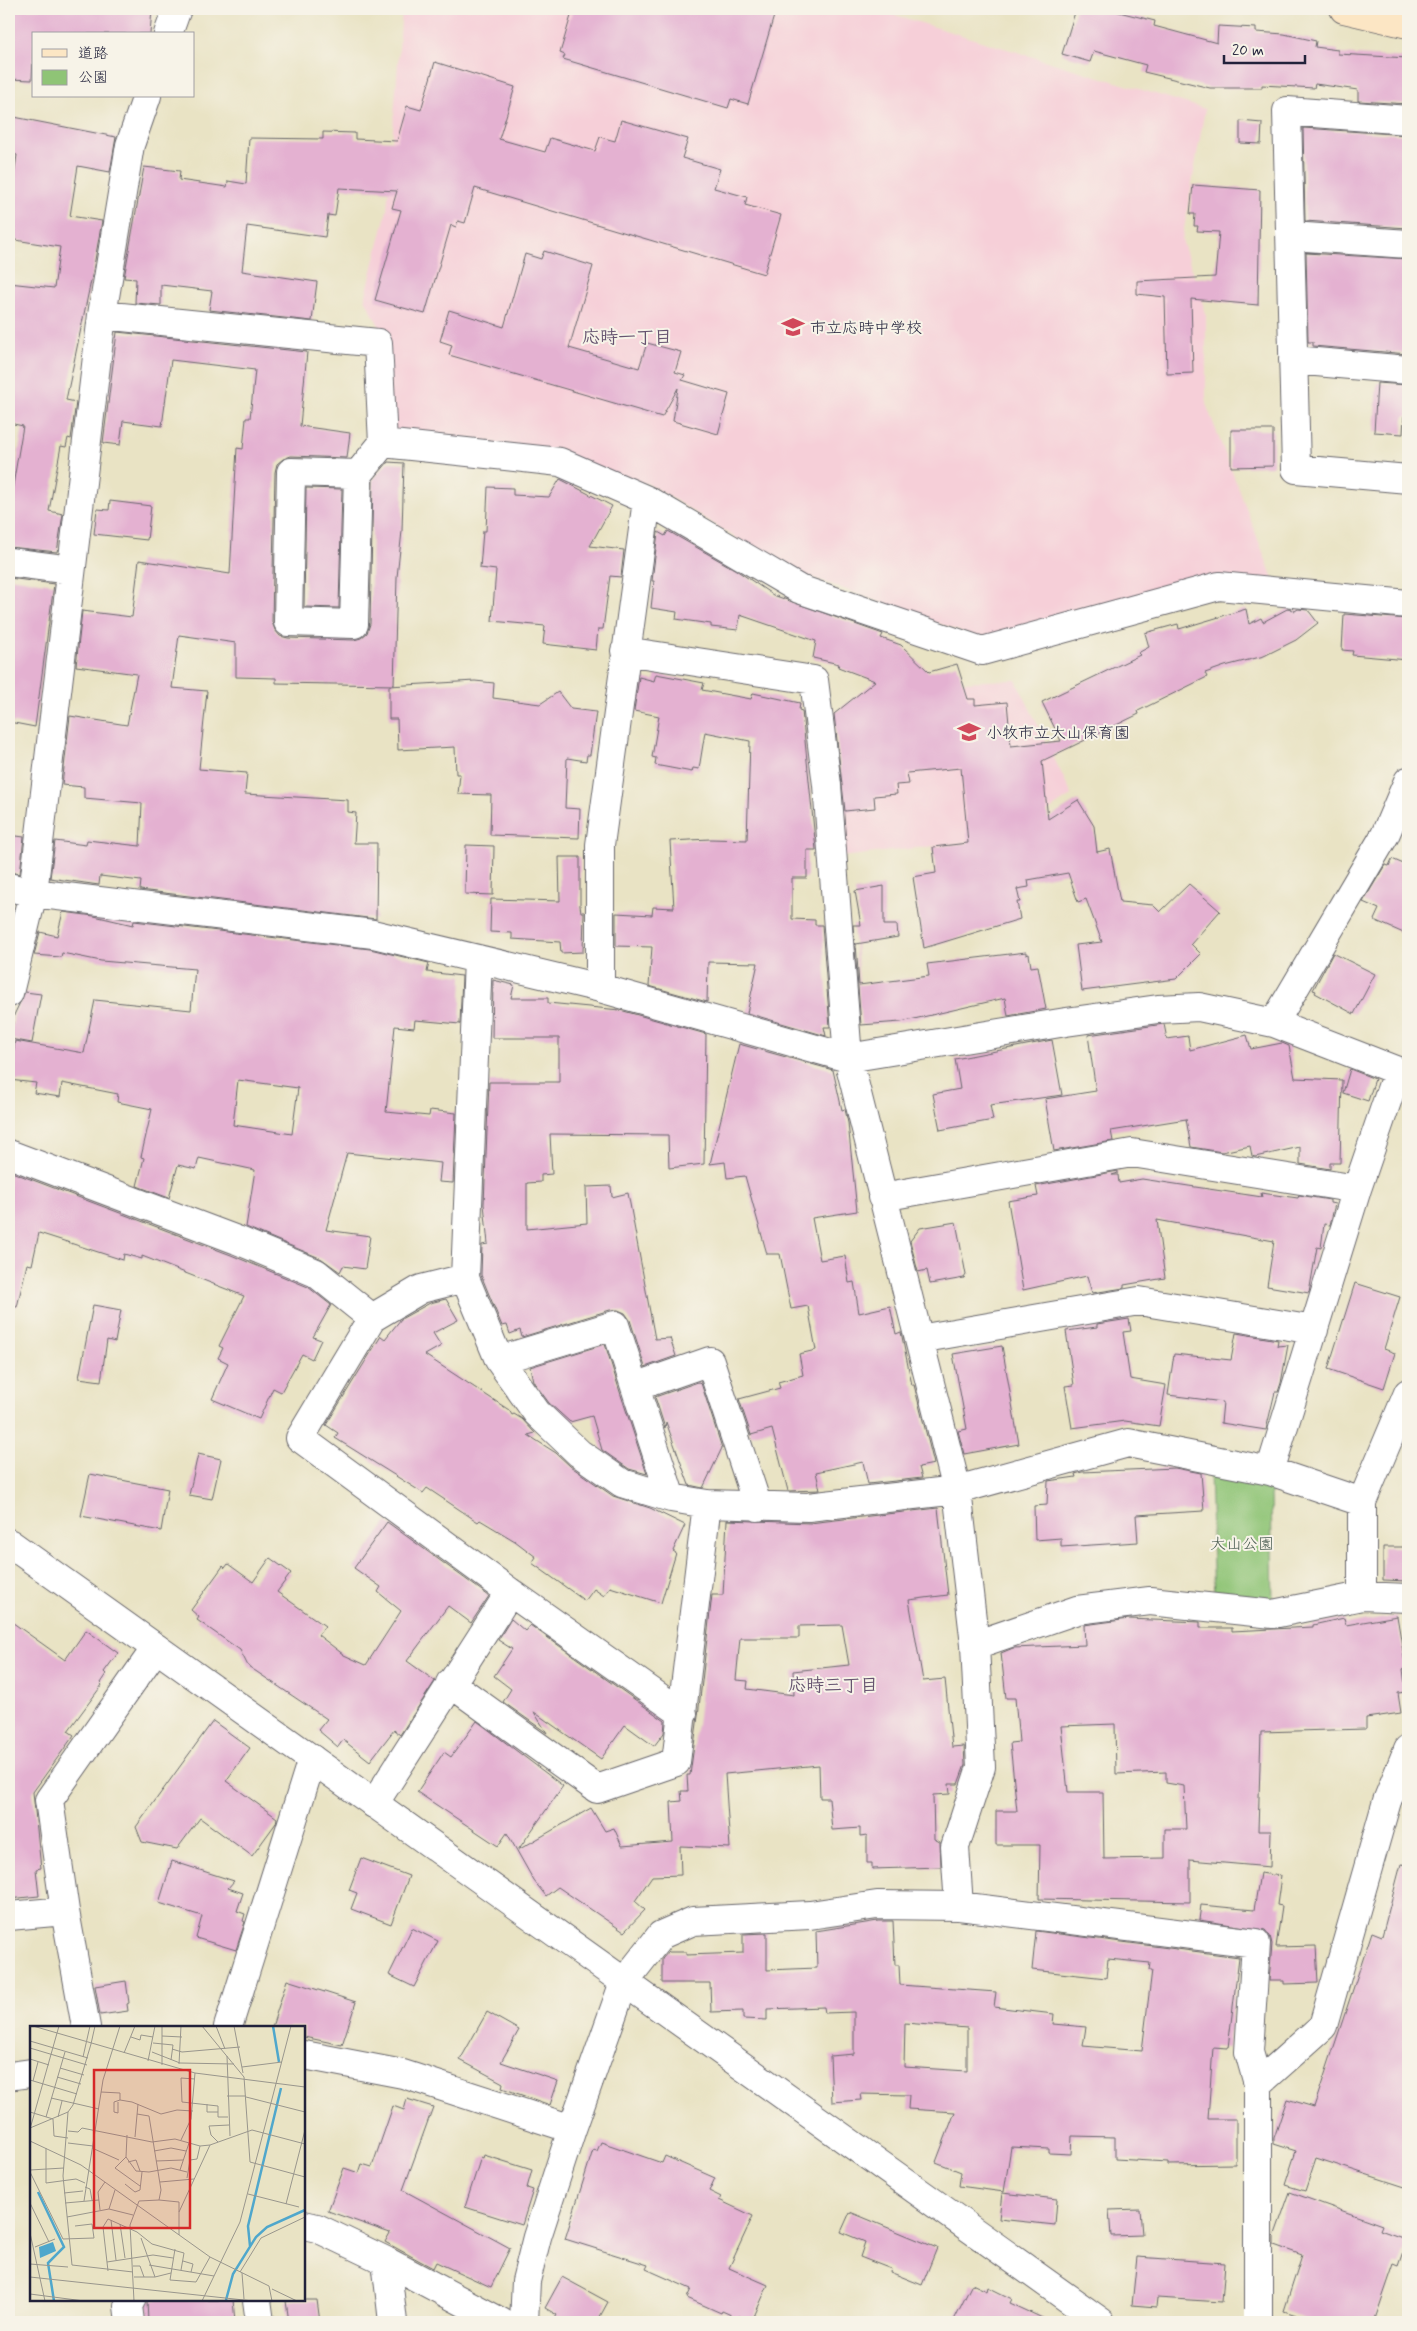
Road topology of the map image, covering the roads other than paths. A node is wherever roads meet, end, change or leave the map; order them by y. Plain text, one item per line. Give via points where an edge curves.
1 (177, 9) edge
2 (1344, 9) edge
3 (1408, 24) edge
4 (169, 32) edge
5 (145, 98) edge
6 (1408, 120) edge
7 (1291, 236) junction
8 (1408, 244) edge
9 (102, 315) junction
10 (1293, 360) junction
11 (1408, 370) edge
12 (384, 443) junction
13 (358, 474) junction
14 (1408, 479) edge
15 (648, 500) junction
16 (9, 562) edge
17 (71, 570) junction
18 (1408, 604) edge
19 (625, 651) junction
20 (1408, 782) edge
21 (21, 890) edge
22 (478, 959) junction
23 (600, 988) junction
24 (9, 993) edge
25 (1274, 1024) junction
26 (848, 1058) junction
27 (1403, 1074) edge
28 (9, 1154) edge
29 (1357, 1189) junction
30 (882, 1197) junction
31 (465, 1278) junction
32 (372, 1318) junction
33 (1314, 1330) junction
34 (918, 1339) junction
35 (499, 1360) junction
36 (635, 1387) junction
37 (1408, 1392) edge
38 (1270, 1470) junction
39 (957, 1490) junction
40 (671, 1498) junction
41 (1362, 1502) junction
42 (707, 1504) junction
43 (758, 1506) junction
44 (9, 1543) edge
45 (510, 1592) junction
46 (1362, 1596) junction
47 (1408, 1598) edge
48 (975, 1645) junction
49 (156, 1648) junction
50 (450, 1683) junction
51 (682, 1714) junction
52 (1408, 1749) edge
53 (312, 1759) junction
54 (374, 1804) junction
55 (960, 1906) junction
56 (65, 1911) junction
57 (9, 1916) edge
58 (624, 1982) junction
59 (86, 2026) edge
60 (228, 2026) edge
61 (305, 2055) edge
62 (30, 2073) edge
63 (9, 2076) edge
64 (1258, 2084) junction
65 (572, 2129) junction
66 (305, 2225) edge
67 (386, 2261) junction
68 (130, 2301) edge
69 (257, 2301) edge
70 (130, 2322) edge
71 (260, 2322) edge
72 (393, 2322) edge
73 (501, 2322) edge
74 (524, 2322) edge
75 (1101, 2322) edge
76 (1258, 2322) edge

1 - 4 street
2 - 3 main road
5 - 9 street via 130,145
6 - 7 street via 1287,111
7 - 8 street
7 - 10 street
9 - 12 street via 378,344
9 - 17 street
10 - 11 street
10 - 14 street via 1296,469
12 - 13 street
12 - 15 street via 560,462
13 - 13 street via 291,472 288,622 354,624
15 - 18 street via 799,589 982,651 1219,586
15 - 19 street
16 - 17 street
17 - 21 street
19 - 23 street via 600,845
19 - 26 street via 814,680 828,785
20 - 25 street via 1385,835
21 - 22 street via 374,934
21 - 24 street
22 - 23 street
22 - 31 street
23 - 26 street
25 - 26 street via 1199,1007 1158,1009
25 - 27 street
26 - 30 street
27 - 29 street
28 - 32 street via 316,1273
29 - 30 street via 1132,1153
29 - 33 street
30 - 34 street
31 - 32 street via 421,1289
31 - 35 street
32 - 45 street via 300,1438
33 - 34 street via 1139,1301
33 - 38 street
34 - 39 street
35 - 36 street via 615,1325
35 - 40 street via 537,1412 579,1453 622,1483
36 - 40 street
36 - 43 street via 710,1361
37 - 41 street
38 - 39 street via 1128,1443
38 - 41 street
39 - 43 street via 808,1507
39 - 48 street
40 - 42 street
41 - 46 street
42 - 43 street
42 - 51 street
44 - 49 street
45 - 50 street
45 - 51 street
46 - 47 street
46 - 48 street via 1273,1614 1150,1601 1077,1610
48 - 55 street via 980,1767 955,1847
49 - 53 street
49 - 56 street via 49,1800
50 - 51 street via 597,1789 676,1762
50 - 54 street
52 - 64 street via 1387,1801 1323,2026
53 - 54 street
53 - 60 street
54 - 58 street
55 - 58 street via 876,1906 810,1915 693,1921 661,1935
55 - 64 street via 1256,1943 1249,2052
56 - 57 street
56 - 59 street
58 - 65 street
58 - 75 street
61 - 65 street via 403,2074
62 - 63 street
64 - 76 street
65 - 74 street via 526,2281
66 - 67 street
67 - 72 street
67 - 73 street
68 - 70 street
69 - 71 street

